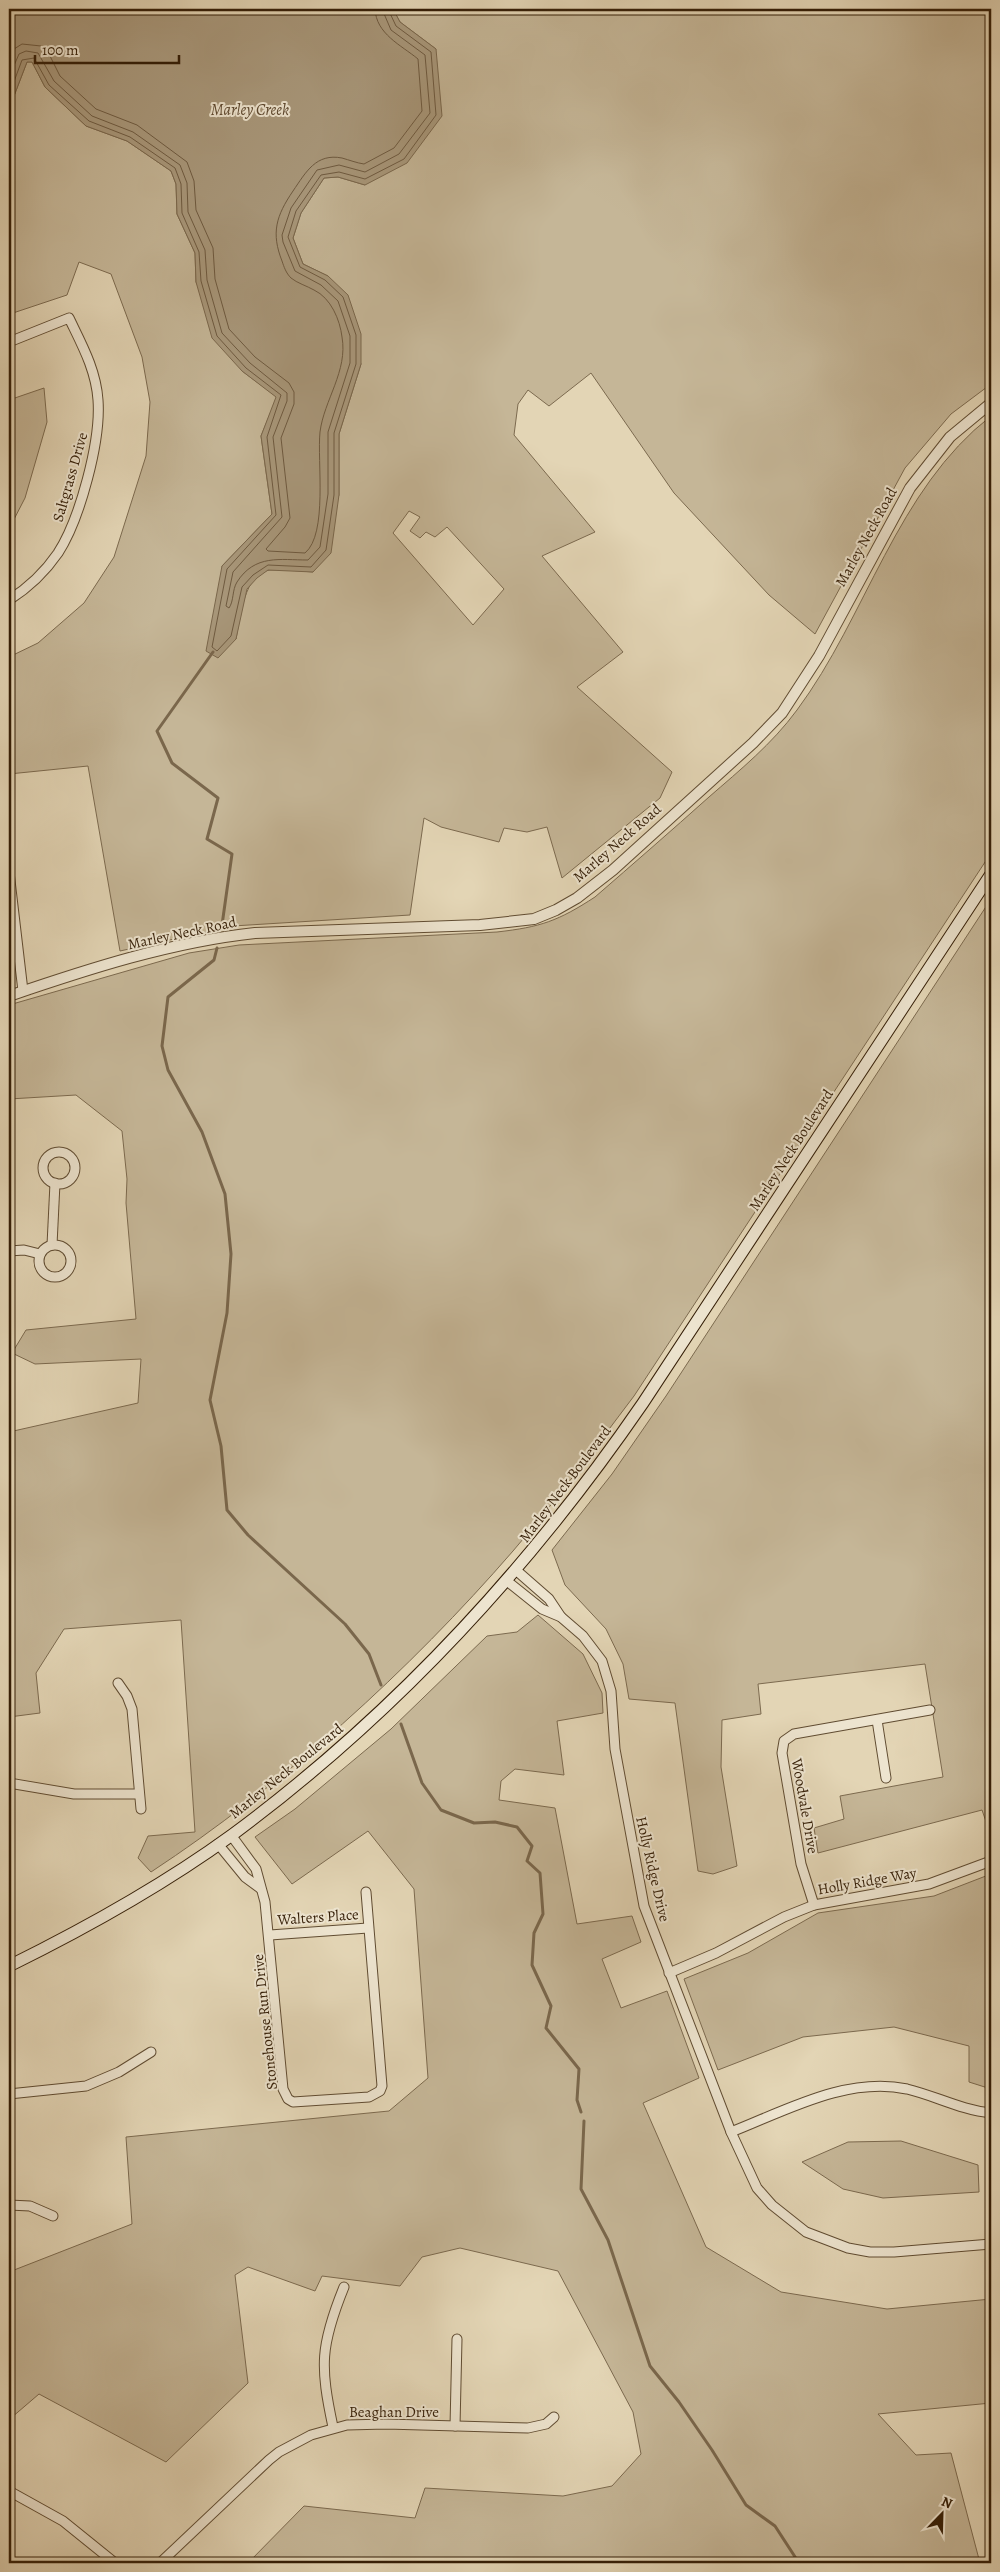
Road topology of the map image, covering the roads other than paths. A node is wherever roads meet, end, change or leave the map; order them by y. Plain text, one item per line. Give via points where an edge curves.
1 (9, 342) edge
2 (991, 403) edge
3 (9, 600) edge
4 (9, 872) edge
5 (991, 874) edge
6 (23, 991) junction
7 (9, 996) edge
8 (55, 1184) dead end
9 (52, 1245) junction
10 (9, 1251) edge
11 (40, 1254) junction
12 (516, 1571) junction
13 (508, 1581) junction
14 (561, 1617) junction
15 (118, 1683) dead end
16 (930, 1710) dead end
17 (877, 1720) junction
18 (886, 1778) dead end
19 (9, 1783) edge
20 (139, 1794) junction
21 (141, 1809) dead end
22 (231, 1835) junction
23 (218, 1844) junction
24 (991, 1861) edge
25 (260, 1888) junction
26 (366, 1892) dead end
27 (814, 1905) junction
28 (368, 1928) junction
29 (270, 1934) junction
30 (9, 1966) edge
31 (669, 1973) junction
32 (151, 2052) dead end
33 (9, 2094) edge
34 (991, 2113) edge
35 (731, 2132) junction
36 (9, 2205) edge
37 (53, 2216) dead end
38 (991, 2244) edge
39 (344, 2287) dead end
40 (457, 2339) dead end
41 (554, 2417) dead end
42 (455, 2426) junction
43 (333, 2428) junction
44 (9, 2492) edge
45 (115, 2563) edge
46 (160, 2563) edge

1 - 3 street, Saltgrass Drive via 69,318 94,374 99,423 78,507 58,553 41,574
2 - 6 street, Marley Neck Road via 950,437 910,488 802,684 778,718 613,870 577,898 534,919 480,925 218,938 130,959
4 - 6 street
5 - 12 main road, Marley Neck Boulevard via 638,1410 582,1489
6 - 7 street, Marley Neck Road
8 - 9 street
9 - 11 street
9 - 11 street via 59,1245 70,1255 71,1263 62,1275 47,1275 41,1269
10 - 11 street
12 - 13 main road, Marley Neck Boulevard
12 - 14 street, Holly Ridge Drive via 549,1599
13 - 14 street, Holly Ridge Drive via 542,1609
13 - 22 main road, Marley Neck Boulevard via 416,1679 330,1757
14 - 31 street, Holly Ridge Drive via 594,1648 608,1676 612,1691 615,1749 638,1880 652,1932
15 - 20 street via 128,1696 132,1709
16 - 17 street, Woodvale Drive
17 - 18 street
17 - 27 street, Woodvale Drive via 794,1734 788,1736 782,1747 801,1864
19 - 20 street via 74,1794
20 - 21 street
22 - 23 main road, Marley Neck Boulevard
22 - 25 street, Stonehouse Run Drive via 256,1869
23 - 25 street via 245,1877
23 - 30 main road, Marley Neck Boulevard via 148,1889
24 - 27 street, Holly Ridge Way via 929,1884
25 - 29 street, Stonehouse Run Drive
26 - 28 street, Stonehouse Run Drive
27 - 31 street, Holly Ridge Way
28 - 29 street, Walters Place
28 - 29 street, Stonehouse Run Drive via 380,2092 369,2097 300,2103 288,2099 283,2089
31 - 35 street, Holly Ridge Drive
32 - 33 street via 119,2072 86,2086
34 - 35 street via 961,2108 906,2089 860,2088 826,2095
35 - 38 street, Holly Ridge Drive via 757,2188 772,2205 806,2232 827,2242 870,2252
36 - 37 street via 30,2206
39 - 43 street via 323,2352 324,2385
40 - 42 street
41 - 42 street, Beaghan Drive via 546,2424 528,2428
42 - 43 street, Beaghan Drive via 370,2424
43 - 46 street, Beaghan Drive via 311,2435 274,2456
44 - 45 street via 63,2521

